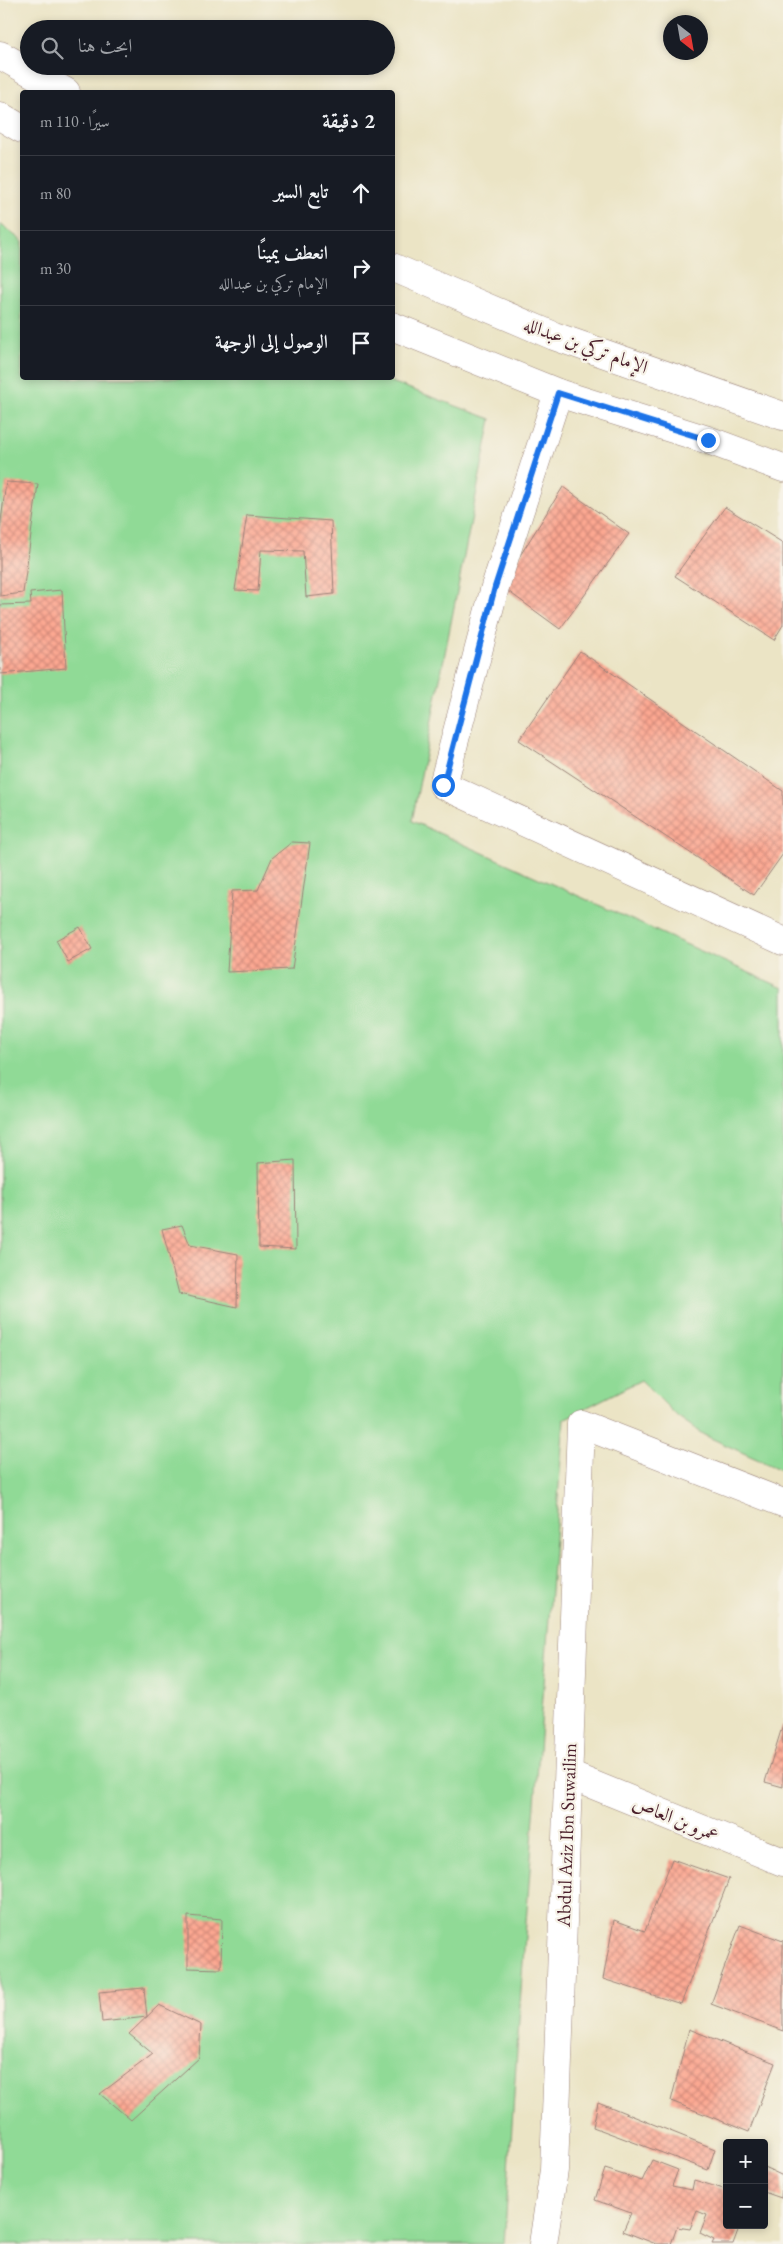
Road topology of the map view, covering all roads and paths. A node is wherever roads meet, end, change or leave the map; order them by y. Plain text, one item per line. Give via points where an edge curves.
1 (0, 55) edge
2 (20, 66) edge
3 (36, 75) edge
4 (62, 90) edge
5 (0, 116) edge
6 (20, 128) edge
7 (395, 267) edge
8 (395, 327) edge
9 (558, 393) junction
10 (783, 416) edge
11 (783, 468) edge
12 (783, 940) edge
13 (783, 1503) edge
14 (569, 1774) junction
15 (783, 1862) edge
16 (543, 2244) edge

1 - 2 street
3 - 4 street
5 - 6 street
7 - 10 street, الإمام تركي بن عبدالله via 554,336
8 - 9 street
9 - 11 street via 708,440
9 - 12 street via 495,587 443,785
13 - 14 street, Abdul Aziz Ibn Suwailim via 581,1424
14 - 15 street, عمرو بن العاص
14 - 16 street, Abdul Aziz Ibn Suwailim via 554,2170

